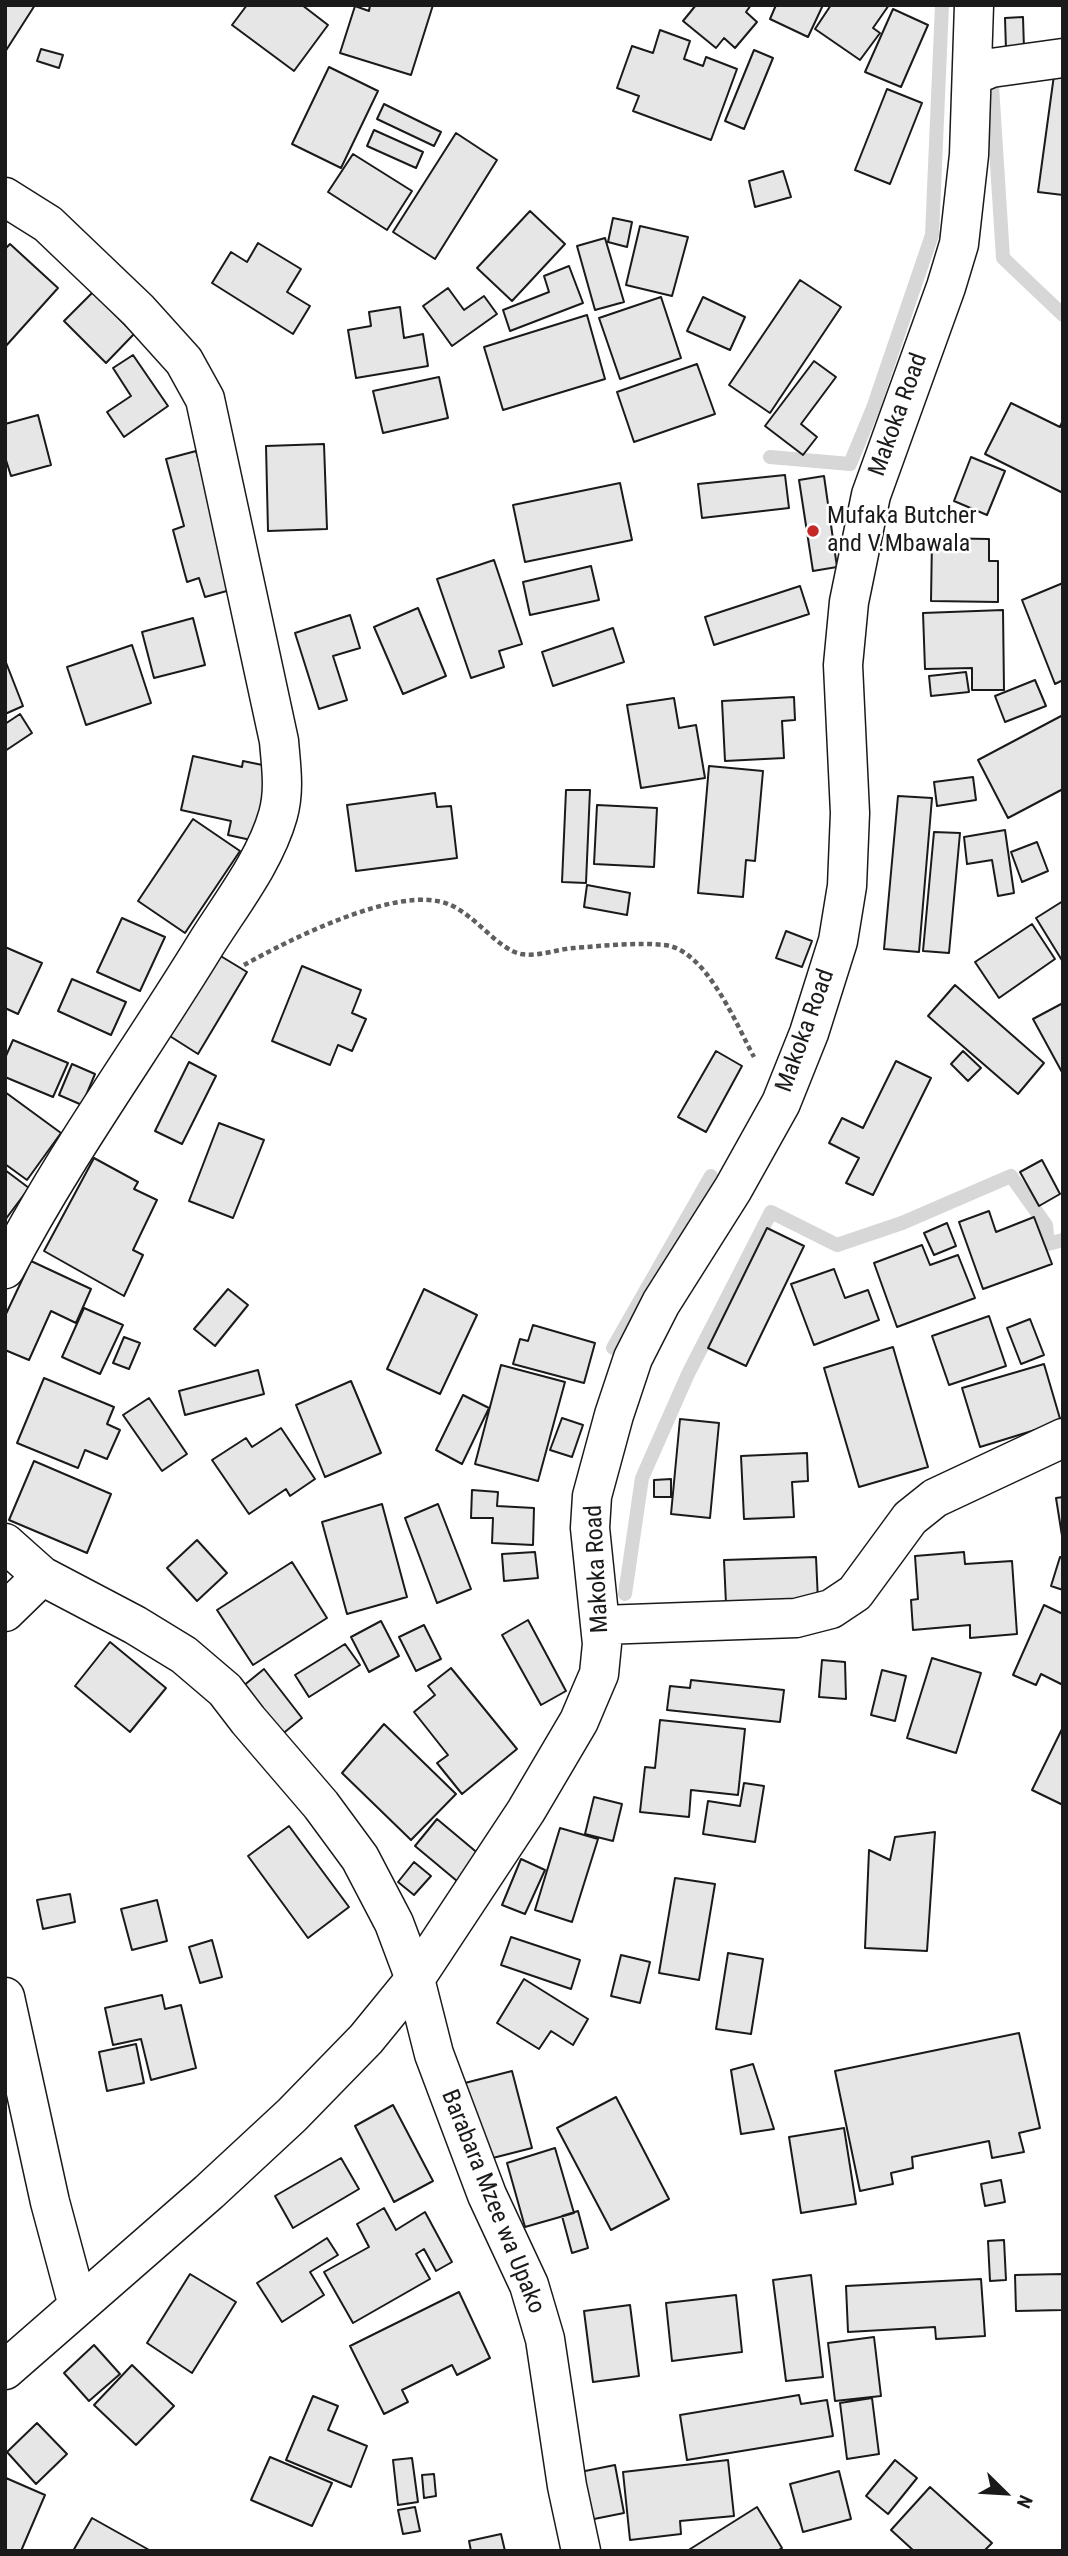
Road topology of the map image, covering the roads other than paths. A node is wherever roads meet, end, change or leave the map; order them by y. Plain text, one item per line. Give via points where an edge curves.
1 (974, 5) edge
2 (1063, 58) edge
3 (972, 76) junction
4 (5, 197) edge
5 (5, 1269) edge
6 (1063, 1437) edge
7 (5, 1543) edge
8 (42, 1576) junction
9 (5, 1612) edge
10 (601, 1625) junction
11 (415, 1979) junction
12 (5, 1997) edge
13 (78, 2306) junction
14 (5, 2370) edge
15 (581, 2551) edge

1 - 3 street, Makoka Road
2 - 3 street via 991,68
3 - 10 street, Makoka Road via 959,244 871,495 849,602 843,665 850,813 847,886 838,940 809,1033 780,1103 633,1358 592,1496 590,1528
4 - 5 street via 48,224 129,301 184,361 205,399 279,741 283,780 278,814 263,852
6 - 10 street via 935,1498 910,1518 855,1593 831,1609 796,1618
7 - 8 street, Barabara Mzee wa Upako
8 - 9 street
8 - 11 street, Barabara Mzee wa Upako via 175,1649 225,1690 360,1857 394,1923
10 - 11 street, Makoka Road via 599,1674 579,1721 526,1811
11 - 13 street, Makoka Road via 366,2039 292,2115
11 - 15 street, Barabara Mzee wa Upako via 434,2054 545,2339
12 - 13 street
13 - 14 street, Makoka Road

